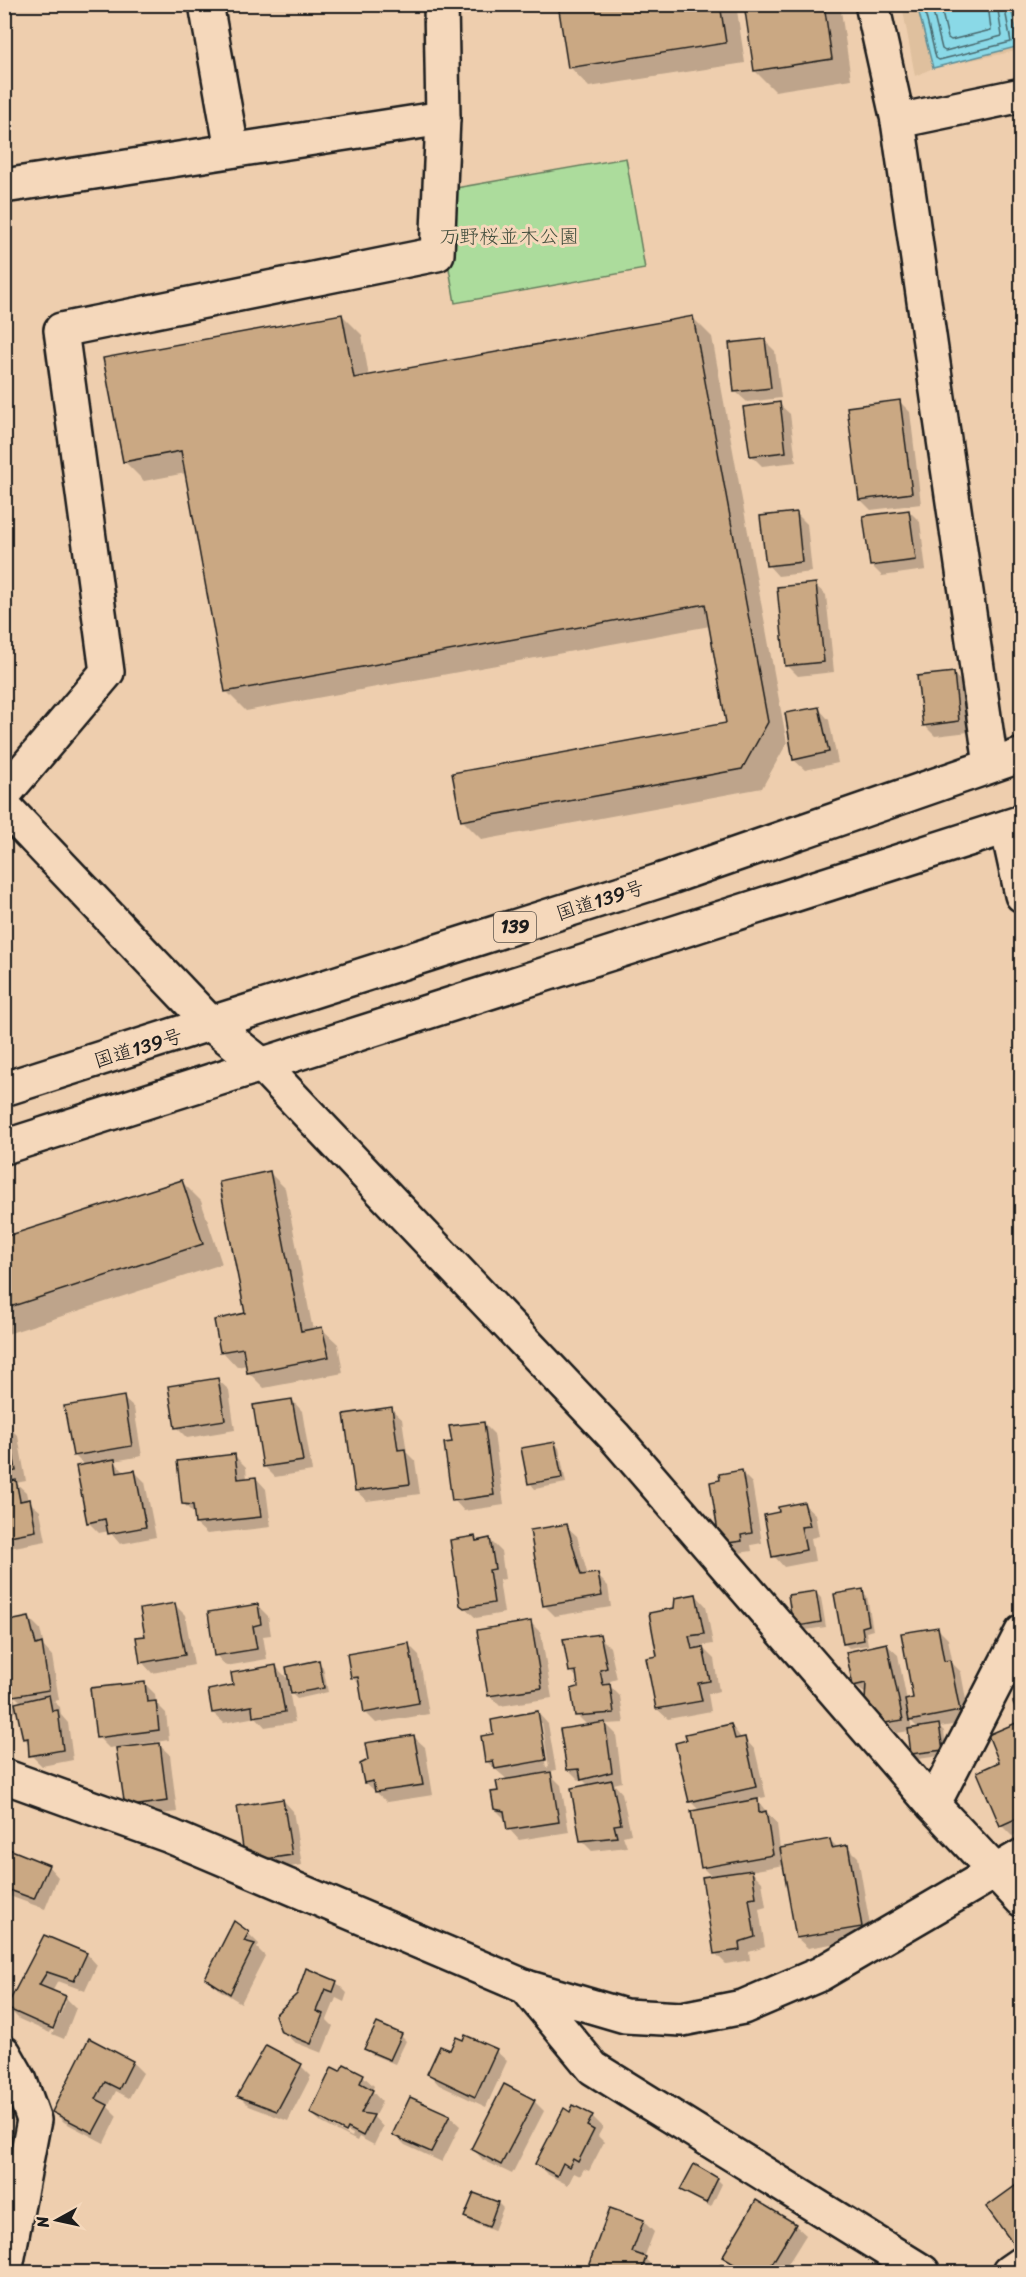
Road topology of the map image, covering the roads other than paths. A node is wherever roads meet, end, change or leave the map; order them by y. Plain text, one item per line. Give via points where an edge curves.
1 (207, 4) edge
2 (441, 4) edge
3 (872, 4) edge
4 (1022, 95) edge
5 (443, 118) junction
6 (898, 121) junction
7 (232, 150) junction
8 (4, 186) edge
9 (1022, 755) edge
10 (991, 765) junction
11 (4, 794) edge
12 (4, 806) edge
13 (1014, 825) edge
14 (1022, 896) edge
15 (212, 1025) junction
16 (262, 1065) junction
17 (4, 1089) edge
18 (4, 1147) edge
19 (1022, 1632) edge
20 (4, 1776) edge
21 (933, 1805) junction
22 (1009, 1864) edge
23 (1022, 1900) edge
24 (526, 1987) junction
25 (4, 2053) edge
26 (9, 2227) edge
27 (1022, 2263) edge
28 (5, 2272) edge
29 (923, 2272) edge
30 (1009, 2272) edge

1 - 7 main road
2 - 5 main road
3 - 6 main road
4 - 6 main road
5 - 7 main road
5 - 11 main road via 437,254 61,330 107,672
6 - 10 main road
7 - 8 main road
9 - 10 main road, 国道139号 / 139
10 - 15 main road, 国道139号 / 139 via 662,880
12 - 15 main road
13 - 14 main road
13 - 16 main road
15 - 16 main road
15 - 17 main road, 国道139号 / 139
16 - 18 main road
16 - 21 main road via 614,1436
19 - 21 main road
20 - 24 main road via 170,1836
21 - 22 main road
22 - 23 main road
22 - 24 main road via 820,1974 743,2007 682,2019 625,2016
24 - 29 main road via 593,2068
25 - 26 main road via 20,2081 34,2120
26 - 28 main road
27 - 30 main road

